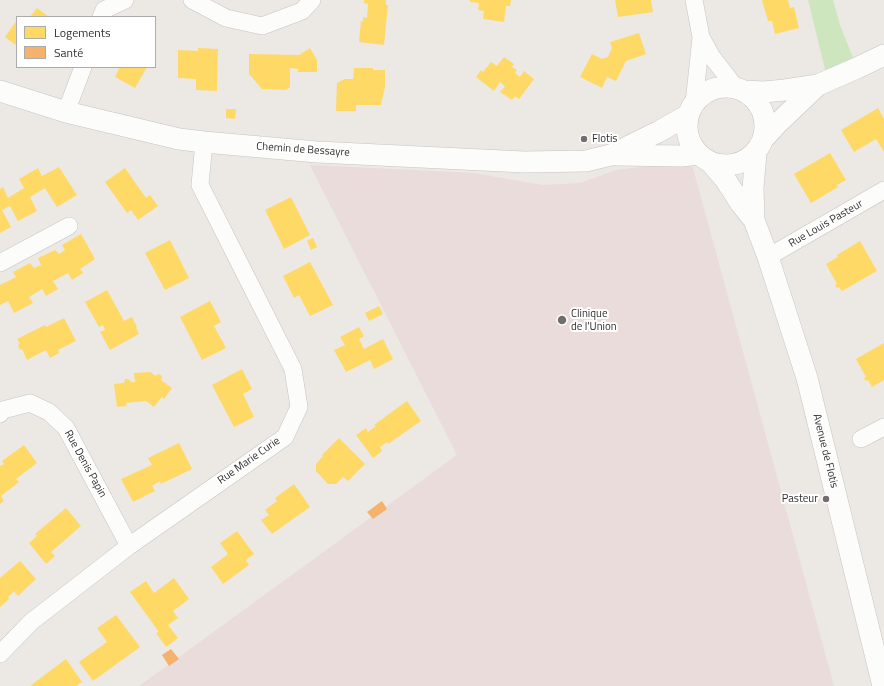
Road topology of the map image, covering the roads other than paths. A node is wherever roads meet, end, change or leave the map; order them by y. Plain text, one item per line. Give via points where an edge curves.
1 (125, 0) edge
2 (192, 0) edge
3 (312, 0) edge
4 (694, 0) edge
5 (101, 16) edge
6 (701, 37) junction
7 (884, 55) edge
8 (83, 68) edge
9 (818, 85) junction
10 (740, 89) junction
11 (0, 91) edge
12 (691, 109) junction
13 (66, 112) junction
14 (204, 142) junction
15 (760, 145) junction
16 (611, 155) junction
17 (705, 159) junction
18 (884, 190) edge
19 (754, 220) junction
20 (69, 226) dead end
21 (768, 257) junction
22 (0, 263) edge
23 (0, 414) edge
24 (884, 427) edge
25 (862, 439) dead end
26 (129, 546) junction
27 (878, 637) edge
28 (0, 654) edge
29 (883, 686) edge

1 - 5 street via 104,10
2 - 3 street via 226,18 262,26 302,11
4 - 6 street
6 - 10 street via 712,57
6 - 12 street
7 - 9 street
8 - 13 street
9 - 10 street via 764,92
9 - 15 street via 776,124
10 - 12 street via 712,89 702,95
10 - 15 street via 755,99 763,111 766,124
11 - 13 street, Chemin de Bessayre
12 - 16 street, Chemin de Bessayre via 658,132
12 - 17 street via 686,125 688,136 692,146
13 - 14 street, Chemin de Bessayre via 166,136
14 - 16 street, Chemin de Bessayre via 317,152 524,162 586,160
14 - 26 street, Rue Marie Curie via 200,185 293,369 299,407 285,437
15 - 17 street via 747,160 736,165 724,166
15 - 19 street, Avenue de Flotis via 753,188
16 - 17 street, Chemin de Bessayre via 682,156
17 - 19 street, Avenue de Flotis via 725,179
18 - 21 street, Rue Louis Pasteur
19 - 21 street, Avenue de Flotis
20 - 22 street
21 - 27 street, Avenue de Flotis via 807,378
23 - 26 street, Rue Denis Papin via 3,410 30,403 49,412 66,428
24 - 25 street
26 - 28 street, Rue Marie Curie via 31,622
27 - 29 street, Avenue de Flotis

